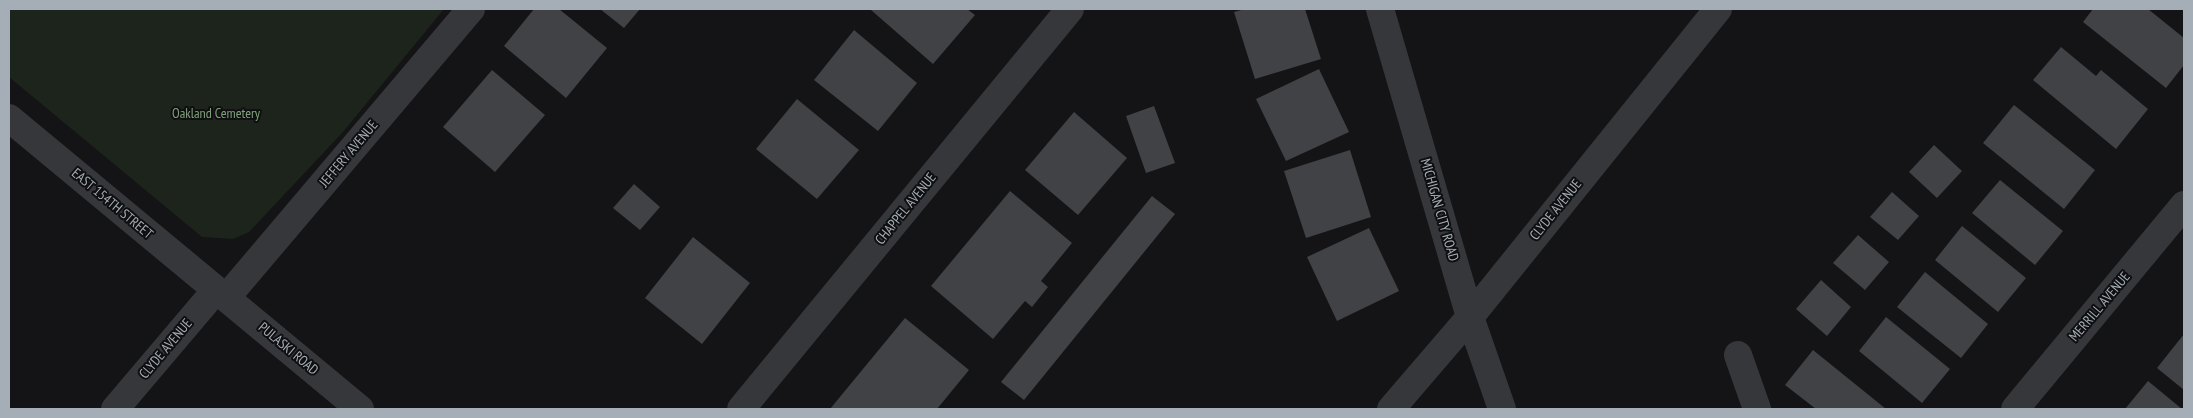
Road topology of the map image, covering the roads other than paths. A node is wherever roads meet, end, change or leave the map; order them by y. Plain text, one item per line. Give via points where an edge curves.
1 (471, 9) edge
2 (1070, 9) edge
3 (1380, 9) edge
4 (1718, 9) edge
5 (9, 118) edge
6 (2184, 205) edge
7 (221, 294) junction
8 (1470, 317) junction
9 (1738, 355) dead end
10 (115, 409) edge
11 (360, 409) edge
12 (741, 409) edge
13 (1391, 409) edge
14 (1502, 409) edge
15 (1757, 409) edge
16 (2015, 409) edge

1 - 7 street, JEFFERY AVENUE
2 - 12 street, CHAPPEL AVENUE
3 - 8 street, MICHIGAN CITY ROAD
4 - 8 street, CLYDE AVENUE
5 - 7 street, EAST 154TH STREET
6 - 16 street, MERRILL AVENUE
7 - 10 street, CLYDE AVENUE
7 - 11 street, PULASKI ROAD
8 - 13 street, CLYDE AVENUE
8 - 14 street, MICHIGAN CITY ROAD
9 - 15 street

